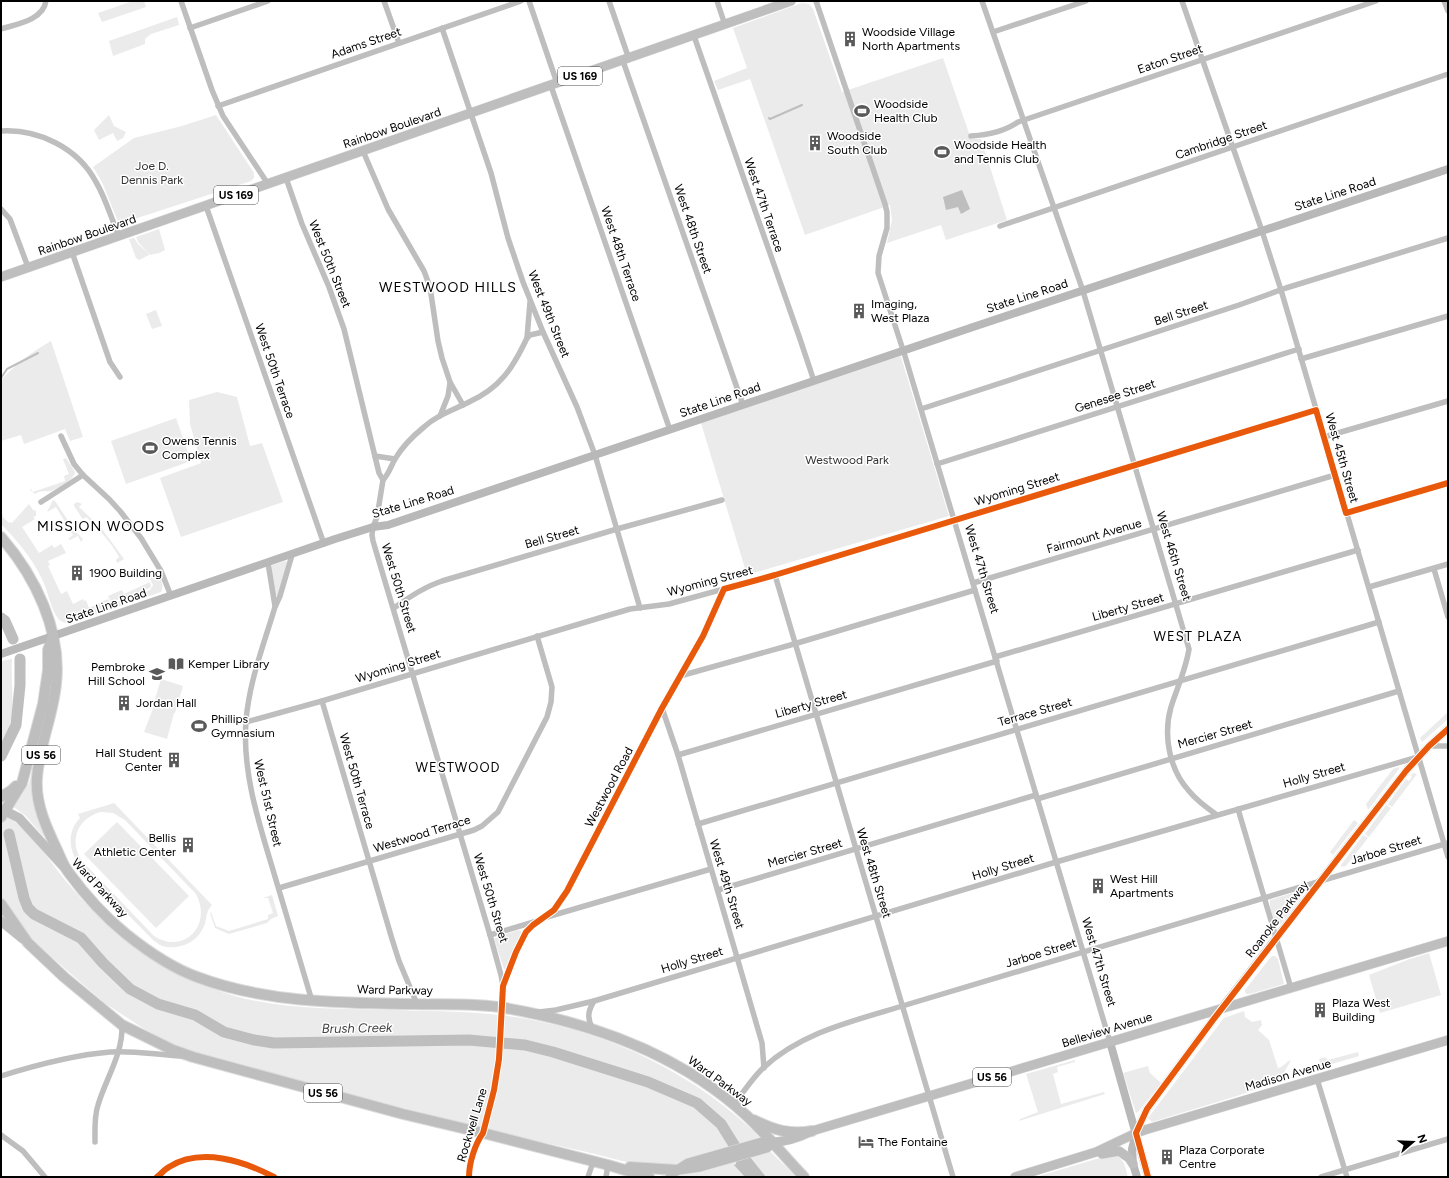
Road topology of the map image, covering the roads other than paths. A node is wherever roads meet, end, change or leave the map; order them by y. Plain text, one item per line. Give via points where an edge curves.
1 (46, 1) edge
2 (181, 1) edge
3 (268, 1) edge
4 (384, 1) edge
5 (521, 1) edge
6 (529, 1) edge
7 (609, 1) edge
8 (717, 1) edge
9 (791, 1) edge
10 (816, 1) edge
11 (982, 1) edge
12 (1086, 1) edge
13 (1182, 1) edge
14 (1376, 1) edge
15 (1444, 1) edge
16 (1448, 12) edge
17 (725, 25) junction
18 (190, 28) junction
19 (442, 28) junction
20 (1, 29) edge
21 (993, 32) junction
22 (694, 36) junction
23 (398, 43) junction
24 (626, 60) junction
25 (1202, 60) junction
26 (1448, 74) edge
27 (554, 85) junction
28 (218, 106) junction
29 (471, 113) junction
30 (1024, 120) junction
31 (1, 131) edge
32 (971, 136) dead end
33 (1233, 147) junction
34 (362, 151) junction
35 (1448, 171) edge
36 (286, 178) junction
37 (268, 184) junction
38 (206, 206) junction
39 (1055, 207) junction
40 (1, 209) edge
41 (1000, 226) dead end
42 (1262, 231) junction
43 (119, 236) junction
44 (1448, 238) edge
45 (72, 252) junction
46 (28, 267) junction
47 (1, 277) edge
48 (1083, 290) junction
49 (1281, 290) junction
50 (530, 299) junction
51 (1448, 316) edge
52 (544, 332) junction
53 (527, 338) junction
54 (903, 350) junction
55 (1298, 350) junction
56 (1101, 351) junction
57 (1301, 359) junction
58 (120, 377) dead end
59 (814, 381) junction
60 (450, 382) junction
61 (1448, 401) edge
62 (463, 405) junction
63 (743, 405) junction
64 (1118, 407) junction
65 (921, 409) junction
66 (1316, 410) junction
67 (440, 416) junction
68 (670, 430) junction
69 (61, 436) dead end
70 (1324, 437) junction
71 (594, 455) junction
72 (375, 456) junction
73 (395, 459) junction
74 (938, 464) junction
75 (1135, 464) junction
76 (83, 475) junction
77 (1335, 475) junction
78 (383, 480) junction
79 (1448, 483) edge
80 (722, 500) dead end
81 (41, 502) dead end
82 (1346, 513) junction
83 (954, 519) junction
84 (373, 527) junction
85 (617, 529) junction
86 (1154, 530) junction
87 (1, 537) edge
88 (324, 544) junction
89 (1358, 550) junction
90 (292, 554) junction
91 (268, 563) junction
92 (1448, 564) edge
93 (1434, 568) junction
94 (775, 575) junction
95 (973, 583) junction
96 (1369, 587) junction
97 (724, 589) junction
98 (975, 590) junction
99 (172, 596) junction
100 (1177, 604) junction
101 (275, 607) junction
102 (394, 608) junction
103 (640, 608) junction
104 (1448, 617) edge
105 (1379, 622) junction
106 (53, 636) junction
107 (537, 636) junction
108 (794, 644) junction
109 (1, 654) edge
110 (996, 659) junction
111 (412, 673) junction
112 (680, 676) junction
113 (1180, 681) junction
114 (1399, 692) junction
115 (322, 701) junction
116 (662, 708) junction
117 (816, 714) junction
118 (246, 722) junction
119 (1017, 729) junction
120 (1448, 729) edge
121 (36, 732) junction
122 (1429, 746) junction
123 (1448, 746) edge
124 (678, 755) junction
125 (1418, 757) junction
126 (1171, 758) junction
127 (836, 783) junction
128 (1, 797) edge
129 (1037, 797) junction
130 (1238, 809) junction
131 (2, 812) edge
132 (1217, 815) junction
133 (698, 824) junction
134 (460, 834) junction
135 (1446, 843) edge
136 (856, 849) junction
137 (1448, 857) edge
138 (369, 862) junction
139 (1056, 862) junction
140 (711, 869) junction
141 (66, 870) junction
142 (1321, 881) junction
143 (279, 888) junction
144 (718, 890) junction
145 (1264, 898) junction
146 (1, 904) edge
147 (876, 917) junction
148 (542, 919) junction
149 (1, 921) edge
150 (490, 935) junction
151 (1276, 938) junction
152 (1448, 941) edge
153 (28, 943) junction
154 (1083, 952) junction
155 (738, 958) junction
156 (503, 986) junction
157 (1291, 988) junction
158 (312, 1001) junction
159 (594, 1001) junction
160 (417, 1004) junction
161 (902, 1006) junction
162 (502, 1007) junction
163 (1221, 1009) junction
164 (534, 1014) junction
165 (122, 1025) junction
166 (592, 1028) junction
167 (1448, 1040) edge
168 (1110, 1042) junction
169 (119, 1052) junction
170 (193, 1057) junction
171 (764, 1068) junction
172 (1, 1076) edge
173 (1317, 1079) junction
174 (929, 1096) junction
175 (733, 1105) junction
176 (747, 1116) junction
177 (812, 1131) junction
178 (483, 1133) junction
179 (1136, 1133) junction
180 (1, 1136) edge
181 (1448, 1139) edge
182 (95, 1142) dead end
183 (773, 1143) junction
184 (1087, 1155) junction
185 (593, 1162) junction
186 (1133, 1164) junction
187 (612, 1166) junction
188 (1344, 1170) junction
189 (674, 1173) edge
190 (46, 1177) edge
191 (157, 1177) edge
192 (274, 1177) edge
193 (469, 1177) edge
194 (588, 1177) edge
195 (606, 1177) edge
196 (649, 1177) edge
197 (804, 1177) edge
198 (953, 1177) edge
199 (1015, 1177) edge
200 (1137, 1177) edge
201 (1148, 1177) edge
202 (1322, 1177) edge
203 (1347, 1177) edge

1 - 20 street via 46,7 39,15
2 - 18 street
3 - 18 street
4 - 23 street
5 - 19 street, Adams Street
6 - 27 street, West 48th Terrace
7 - 24 street, West 48th Street
8 - 17 street
9 - 17 main road, Rainbow Boulevard / US 169
10 - 54 street, West 47th Street via 885,204 887,228 879,256 878,273
11 - 21 street, West 46th Street
12 - 21 street
13 - 25 street, West 45th Street
14 - 25 street, Eaton Street
15 - 16 street
17 - 22 main road, Rainbow Boulevard / US 169
18 - 28 street
19 - 23 street, Adams Street
19 - 29 street, West 49th Street
21 - 30 street, West 46th Street
22 - 24 main road, Rainbow Boulevard / US 169
22 - 59 street, West 47th Terrace
23 - 28 street, Adams Street
24 - 27 main road, Rainbow Boulevard / US 169
24 - 63 street, West 48th Street
25 - 30 street, Eaton Street
25 - 33 street, West 45th Street
26 - 33 street, Cambridge Street
27 - 29 main road, Rainbow Boulevard / US 169
27 - 68 street, West 48th Terrace
28 - 37 street
29 - 34 main road, Rainbow Boulevard / US 169
29 - 50 street, West 49th Street via 491,173 508,238
30 - 32 street, Eaton Street via 998,132
30 - 39 street, West 46th Street
31 - 43 street via 41,136 75,155 96,180
33 - 39 street, Cambridge Street
33 - 42 street, West 45th Street
34 - 36 main road, Rainbow Boulevard / US 169
34 - 60 street via 388,210 424,271 432,300 438,341
35 - 42 street, State Line Road
36 - 37 main road, Rainbow Boulevard / US 169
36 - 72 street, West 50th Street via 344,329
37 - 38 main road, Rainbow Boulevard / US 169
38 - 43 main road, Rainbow Boulevard / US 169
38 - 88 street, West 50th Terrace
39 - 41 street, Cambridge Street
39 - 48 street, West 46th Street
40 - 46 street via 10,219
42 - 48 street, State Line Road
42 - 49 street, West 45th Street
43 - 45 main road, Rainbow Boulevard / US 169
44 - 49 street, Bell Street
45 - 46 main road, Rainbow Boulevard / US 169
45 - 58 street via 110,362
46 - 47 main road, Rainbow Boulevard / US 169
48 - 54 street, State Line Road
48 - 56 street, West 46th Street
49 - 55 street, West 45th Street
49 - 56 street, Bell Street
50 - 52 street, West 49th Street
50 - 53 street
51 - 57 street
52 - 53 street
52 - 71 street, West 49th Street via 577,407
53 - 62 street via 506,376 484,395
54 - 59 street, State Line Road
54 - 65 street, West 47th Street
55 - 57 street, West 45th Street
55 - 64 street, Genesee Street
56 - 64 street, West 46th Street
56 - 65 street, Bell Street
57 - 66 street, West 45th Street
59 - 63 street, State Line Road
60 - 62 street
60 - 67 street via 448,396
61 - 70 street
62 - 67 street
63 - 68 street, State Line Road
64 - 74 street, Genesee Street
64 - 75 street, West 46th Street
65 - 74 street, West 47th Street
66 - 70 street, West 45th Street
66 - 75 street, Wyoming Street
67 - 73 street via 434,418 412,438
68 - 71 street, State Line Road
69 - 76 street via 74,464
70 - 77 street, West 45th Street
71 - 84 street, State Line Road via 388,525
71 - 85 street, West 49th Street
72 - 73 street
72 - 78 street, West 50th Street
73 - 78 street
74 - 83 street, West 47th Street
75 - 83 street, Wyoming Street
75 - 86 street, West 46th Street
76 - 81 street
76 - 99 street via 128,520 158,566
77 - 82 street, West 45th Street
77 - 86 street, Fairmount Avenue
78 - 84 street, West 50th Street
79 - 82 street
80 - 85 street, Bell Street
82 - 89 street, West 45th Street
83 - 94 street, Wyoming Street
83 - 95 street, West 47th Street
84 - 88 street, State Line Road
84 - 102 street, West 50th Street via 373,541
85 - 102 street, Bell Street via 442,581 414,594
85 - 103 street, West 49th Street
86 - 95 street, Fairmount Avenue
86 - 100 street, West 46th Street
87 - 106 highway, US 56 via 30,576
88 - 90 street, State Line Road
89 - 96 street, West 45th Street
89 - 100 street, Liberty Street
90 - 91 street, State Line Road
90 - 101 street, West 51st Street
91 - 99 street, State Line Road
91 - 101 street, West 51st Street
92 - 93 street
93 - 96 street
93 - 104 street
94 - 97 street, Wyoming Street
94 - 108 street, West 48th Street
95 - 98 street, West 47th Street
96 - 105 street, West 45th Street
97 - 103 street, Wyoming Street via 669,604
97 - 112 street, Westwood Road via 703,636
98 - 108 street
98 - 110 street, West 47th Street
99 - 106 street, State Line Road
100 - 110 street, Liberty Street
100 - 113 street, West 46th Street via 1189,649
101 - 118 street, West 51st Street via 250,692
102 - 111 street, West 50th Street
103 - 107 street, Wyoming Street
105 - 113 street, Terrace Street
105 - 114 street, West 45th Street
106 - 109 street, State Line Road
106 - 121 highway, US 56 via 48,650 46,688
106 - 141 highway, US 56 via 57,656 56,686 37,780 44,822
107 - 111 street, Wyoming Street
107 - 134 street, Westwood Terrace via 552,687 548,717 498,812 482,826
108 - 112 street
108 - 117 street, West 48th Street
110 - 117 street, Liberty Street
110 - 119 street, West 47th Street
111 - 115 street, Wyoming Street
111 - 134 street, West 50th Street
112 - 116 street, Westwood Road
113 - 119 street, Terrace Street
113 - 126 street, West 46th Street via 1168,722
114 - 125 street, West 45th Street
114 - 126 street, Mercier Street
115 - 118 street, Wyoming Street
115 - 138 street, West 50th Terrace
116 - 124 street, West 49th Street
116 - 148 street, Westwood Road via 567,891 554,910
117 - 124 street, Liberty Street
117 - 127 street, West 48th Street
118 - 143 street, West 51st Street via 246,754 251,786
119 - 127 street, Terrace Street
119 - 129 street, West 47th Street
120 - 122 street, Roanoke Parkway
121 - 128 highway via 29,744 16,786
121 - 131 highway, US 56 via 22,783
122 - 123 street
122 - 125 street, Roanoke Parkway
124 - 133 street, West 49th Street
125 - 130 street, Holly Street
125 - 135 street, West 45th Street
125 - 142 street, Roanoke Parkway
126 - 129 street, Mercier Street
126 - 132 street, West 46th Street via 1178,776 1188,790 1200,803
127 - 133 street, Terrace Street
127 - 136 street, West 48th Street
129 - 136 street, Mercier Street
129 - 139 street, West 47th Street
130 - 132 street, Holly Street
130 - 145 street
131 - 141 main road, Ward Parkway via 19,818
132 - 139 street, Holly Street
133 - 140 street, West 49th Street
134 - 138 street, Westwood Terrace
134 - 150 street, West 50th Street
135 - 137 street, West 45th Street
135 - 142 street, Jarboe Street
136 - 144 street, Mercier Street
136 - 147 street, West 48th Street
138 - 143 street, Westwood Terrace
138 - 160 street, West 50th Terrace via 399,961
139 - 147 street, Holly Street
139 - 154 street, West 47th Street
140 - 144 street, West 49th Street
140 - 148 street
141 - 158 highway, Ward Parkway / US 56 via 99,909 158,958 195,977 235,989 279,998
142 - 145 street, Jarboe Street
142 - 151 street, Roanoke Parkway
143 - 158 street, West 51st Street
144 - 155 street, West 49th Street
145 - 151 street
145 - 154 street, Jarboe Street
146 - 153 highway, US 56
147 - 155 street, Holly Street
147 - 161 street, West 48th Street
148 - 150 street
148 - 156 street, Westwood Road via 526,932
149 - 153 main road
150 - 156 street, West 50th Street
151 - 157 street
151 - 163 street, Roanoke Parkway
152 - 157 main road, Belleview Avenue
153 - 165 highway, US 56
154 - 161 street, Jarboe Street
154 - 168 street, West 47th Street
155 - 159 street, Holly Street
155 - 171 street, West 49th Street via 762,1043
156 - 162 street, West 50th Street
157 - 163 main road, Belleview Avenue
158 - 160 highway, Ward Parkway / US 56
159 - 164 street, Holly Street
159 - 166 street via 588,1015
160 - 162 highway, Ward Parkway / US 56
161 - 171 street, Jarboe Street via 808,1038
161 - 174 street, West 48th Street
162 - 164 highway, Ward Parkway / US 56
162 - 178 street, Rockwell Lane via 499,1059
163 - 168 main road, Belleview Avenue
163 - 179 street, Roanoke Parkway via 1147,1109
164 - 166 highway, Ward Parkway / US 56
165 - 169 street
165 - 170 highway, US 56
166 - 175 highway, Ward Parkway / US 56 via 653,1053 693,1076
167 - 173 main road, Madison Avenue
168 - 174 main road, Belleview Avenue / US 56
168 - 179 street, West 47th Street
169 - 170 street
169 - 172 street via 79,1056
169 - 182 street via 97,1106
170 - 178 highway, US 56
171 - 175 street, Jarboe Street
173 - 179 main road, Madison Avenue
173 - 188 street
174 - 177 main road, Belleview Avenue / US 56
174 - 198 street, West 48th Street
175 - 176 highway, Ward Parkway / US 56
176 - 177 highway, US 56 via 784,1132
176 - 183 highway, Ward Parkway
177 - 183 main road, Belleview Avenue
178 - 185 highway, US 56
178 - 193 street, Rockwell Lane via 471,1161
179 - 184 main road
179 - 186 street, West 47th Street via 1132,1149
179 - 201 street, West 47th Street
180 - 190 street via 23,1151
181 - 188 street
183 - 189 main road, Belleview Avenue via 762,1142 750,1149 723,1157 688,1163
183 - 197 highway, Ward Parkway
184 - 186 main road via 1093,1157 1119,1151
184 - 199 main road
185 - 187 highway, US 56
185 - 194 street
186 - 200 street, West 47th Street
187 - 189 highway
187 - 195 street
187 - 196 highway, US 56
188 - 202 street
188 - 203 street
191 - 192 street via 178,1162 212,1158 233,1161

